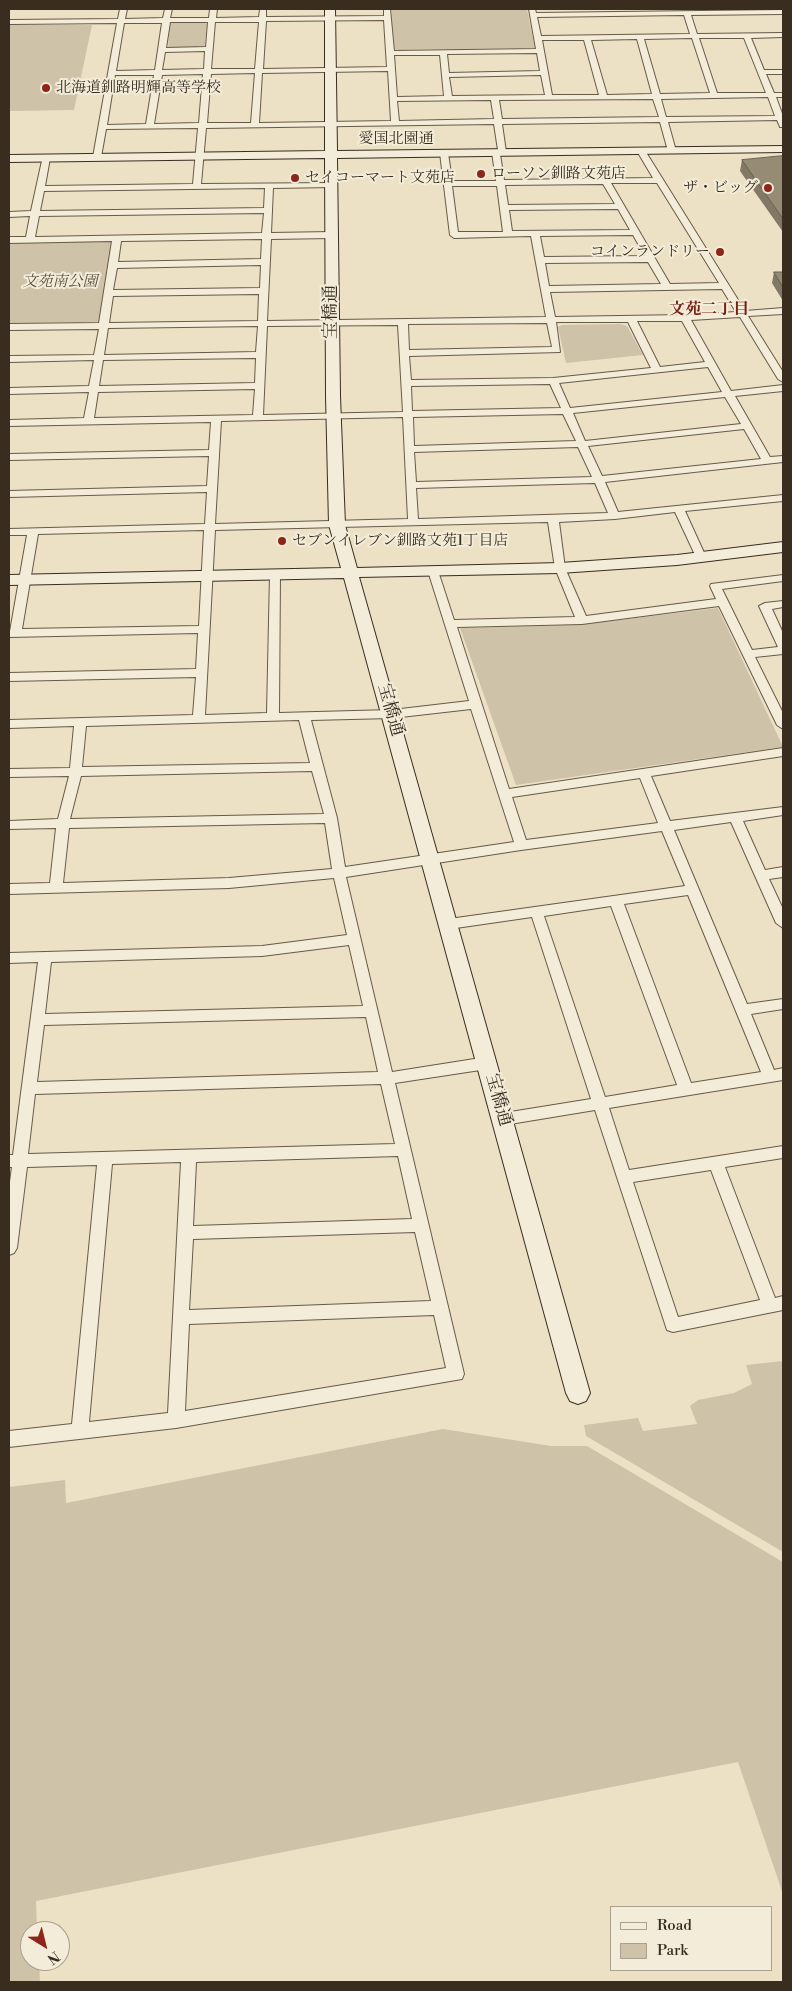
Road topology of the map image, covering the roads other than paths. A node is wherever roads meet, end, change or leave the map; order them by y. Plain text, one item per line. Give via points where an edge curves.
1 (124, 9) edge
2 (168, 9) edge
3 (213, 9) edge
4 (263, 9) edge
5 (387, 9) edge
6 (631, 11) edge
7 (532, 12) edge
8 (783, 12) edge
9 (687, 13) junction
10 (330, 14) edge
11 (388, 18) junction
12 (262, 19) junction
13 (121, 20) junction
14 (166, 20) junction
15 (212, 20) junction
16 (9, 22) edge
17 (783, 35) edge
18 (693, 36) junction
19 (747, 36) junction
20 (640, 37) junction
21 (537, 38) junction
22 (587, 38) junction
23 (162, 50) junction
24 (210, 50) junction
25 (539, 51) junction
26 (443, 52) junction
27 (389, 53) junction
28 (390, 69) junction
29 (331, 70) junction
30 (258, 71) junction
31 (158, 72) junction
32 (207, 72) junction
33 (762, 72) junction
34 (783, 72) edge
35 (112, 73) junction
36 (544, 73) junction
37 (445, 74) junction
38 (714, 95) junction
39 (770, 95) junction
40 (783, 95) edge
41 (656, 96) junction
42 (548, 97) junction
43 (604, 97) junction
44 (495, 98) junction
45 (393, 99) junction
46 (448, 99) junction
47 (663, 120) junction
48 (782, 121) edge
49 (499, 123) junction
50 (332, 124) junction
51 (395, 124) junction
52 (150, 126) junction
53 (202, 126) junction
54 (255, 126) junction
55 (103, 127) junction
56 (783, 149) edge
57 (641, 151) junction
58 (672, 151) junction
59 (499, 152) junction
60 (444, 153) junction
61 (332, 154) junction
62 (199, 156) junction
63 (97, 157) junction
64 (46, 158) junction
65 (9, 159) edge
66 (660, 180) junction
67 (606, 181) junction
68 (500, 183) junction
69 (448, 184) junction
70 (332, 185) junction
71 (197, 186) junction
72 (269, 186) junction
73 (41, 189) junction
74 (620, 206) junction
75 (504, 208) junction
76 (267, 210) junction
77 (9, 214) edge
78 (36, 214) junction
79 (635, 232) junction
80 (508, 234) junction
81 (535, 234) junction
82 (332, 235) junction
83 (266, 236) junction
84 (117, 238) junction
85 (9, 240) edge
86 (30, 240) junction
87 (650, 259) junction
88 (540, 260) junction
89 (264, 262) junction
90 (113, 265) junction
91 (725, 286) junction
92 (667, 287) junction
93 (546, 289) junction
94 (263, 291) junction
95 (108, 293) junction
96 (783, 311) edge
97 (744, 315) junction
98 (685, 318) junction
99 (631, 319) junction
100 (552, 320) junction
101 (403, 323) junction
102 (261, 325) junction
103 (332, 325) junction
104 (9, 327) edge
105 (103, 327) junction
106 (405, 353) junction
107 (260, 355) junction
108 (98, 358) junction
109 (9, 360) edge
110 (711, 364) junction
111 (657, 369) junction
112 (783, 379) edge
113 (553, 381) junction
114 (406, 383) junction
115 (259, 386) junction
116 (94, 388) junction
117 (783, 388) edge
118 (9, 390) edge
119 (728, 394) junction
120 (567, 411) junction
121 (408, 414) junction
122 (332, 416) junction
123 (216, 418) junction
124 (258, 418) junction
125 (89, 421) junction
126 (9, 423) edge
127 (748, 426) junction
128 (582, 444) junction
129 (409, 449) junction
130 (215, 453) junction
131 (9, 457) edge
132 (783, 459) edge
133 (767, 461) junction
134 (598, 480) junction
135 (411, 485) junction
136 (212, 489) junction
137 (9, 494) edge
138 (783, 498) edge
139 (679, 510) junction
140 (615, 516) junction
141 (553, 520) junction
142 (413, 523) junction
143 (337, 524) junction
144 (209, 527) junction
145 (33, 531) junction
146 (9, 532) edge
147 (783, 547) edge
148 (701, 557) junction
149 (560, 568) junction
150 (433, 571) junction
151 (350, 572) junction
152 (275, 574) junction
153 (206, 576) junction
154 (783, 578) edge
155 (17, 580) edge
156 (721, 602) junction
157 (783, 604) edge
158 (582, 620) junction
159 (452, 624) junction
160 (203, 629) junction
161 (12, 633) edge
162 (783, 644) edge
163 (783, 650) edge
164 (748, 654) junction
165 (200, 673) junction
166 (9, 677) edge
167 (778, 701) edge
168 (478, 704) junction
169 (392, 714) junction
170 (304, 717) junction
171 (273, 718) junction
172 (199, 719) junction
173 (80, 722) junction
174 (9, 724) edge
175 (783, 725) edge
176 (783, 752) edge
177 (318, 766) junction
178 (76, 771) junction
179 (9, 773) edge
180 (644, 773) junction
181 (506, 794) junction
182 (783, 811) edge
183 (331, 818) junction
184 (735, 818) junction
185 (63, 824) junction
186 (9, 825) edge
187 (665, 826) junction
188 (521, 845) junction
189 (430, 860) junction
190 (783, 872) edge
191 (339, 873) junction
192 (762, 875) junction
193 (56, 888) junction
194 (9, 889) edge
195 (692, 890) junction
196 (616, 902) junction
197 (537, 913) junction
198 (783, 923) edge
199 (449, 924) junction
200 (355, 938) junction
201 (45, 957) junction
202 (9, 958) edge
203 (783, 1004) edge
204 (742, 1010) junction
205 (372, 1011) junction
206 (38, 1020) junction
207 (487, 1062) junction
208 (777, 1075) edge
209 (388, 1078) junction
210 (29, 1088) junction
211 (686, 1089) junction
212 (600, 1103) junction
213 (504, 1119) junction
214 (403, 1150) junction
215 (783, 1152) edge
216 (189, 1156) junction
217 (105, 1158) junction
218 (15, 1161) edge
219 (716, 1162) junction
220 (625, 1177) junction
221 (422, 1225) junction
222 (186, 1233) junction
223 (9, 1248) edge
224 (777, 1305) edge
225 (439, 1308) junction
226 (182, 1317) junction
227 (578, 1393) dead end
228 (176, 1420) junction
229 (80, 1431) junction
230 (9, 1439) edge

1 - 13 street
2 - 14 street
3 - 15 street
4 - 12 street
5 - 11 street
6 - 7 street
6 - 9 street
7 - 21 street
8 - 9 street
9 - 18 street
10 - 11 street
10 - 12 street
10 - 29 street, 宝橋通
11 - 27 street
12 - 15 street
12 - 30 street
13 - 14 street
13 - 16 street via 60,18
13 - 35 street
14 - 15 street
14 - 23 street
15 - 24 street
17 - 19 street
18 - 19 street
18 - 20 street
18 - 38 street
19 - 33 street
20 - 22 street
20 - 41 street
21 - 22 street
21 - 25 street
22 - 43 street
23 - 24 street
23 - 31 street
24 - 32 street
25 - 26 street
25 - 36 street
26 - 27 street
26 - 37 street
27 - 28 street
28 - 29 street
28 - 45 street
29 - 30 street
29 - 50 street, 宝橋通
30 - 32 street
30 - 54 street
31 - 32 street
31 - 35 street
31 - 52 street
32 - 53 street
33 - 34 street
33 - 39 street
35 - 55 street
36 - 37 street
36 - 42 street
37 - 46 street
38 - 39 street
38 - 41 street
39 - 40 street
39 - 48 street
41 - 43 street
41 - 47 street
42 - 43 street
42 - 44 street
44 - 46 street
44 - 49 street
45 - 46 street
45 - 51 street
47 - 48 street
47 - 49 street
47 - 58 street
49 - 51 street
49 - 59 street
50 - 51 street
50 - 54 street
50 - 61 street, 宝橋通
52 - 53 street
52 - 55 street
53 - 54 street
53 - 62 street
55 - 63 street
56 - 58 street, 愛国北園通
57 - 58 street, 愛国北園通
57 - 59 street, 愛国北園通
57 - 66 street
59 - 60 street, 愛国北園通
59 - 68 street
60 - 61 street, 愛国北園通
60 - 69 street
61 - 62 street, 愛国北園通
61 - 70 street, 宝橋通
62 - 63 street, 愛国北園通
62 - 71 street
63 - 64 street, 愛国北園通
64 - 65 street, 愛国北園通
64 - 73 street
66 - 67 street
66 - 91 street
67 - 68 street
67 - 74 street
68 - 69 street
68 - 75 street
69 - 80 street via 454,234
70 - 72 street
70 - 82 street, 宝橋通
71 - 72 street
71 - 73 street
72 - 76 street
73 - 78 street
74 - 75 street
74 - 79 street
75 - 80 street
76 - 78 street
76 - 83 street
77 - 78 street
78 - 86 street
79 - 81 street
79 - 87 street
80 - 81 street
81 - 88 street
82 - 83 street
82 - 103 street, 宝橋通
83 - 84 street
83 - 89 street
84 - 86 street
84 - 90 street
85 - 86 street
87 - 88 street
87 - 92 street
88 - 93 street
89 - 90 street
89 - 94 street
90 - 95 street
91 - 92 street
91 - 97 street
92 - 93 street
93 - 100 street
94 - 95 street
94 - 102 street
95 - 105 street
96 - 97 street
97 - 98 street
97 - 112 street
98 - 99 street
98 - 110 street
99 - 100 street
99 - 111 street
100 - 101 street
100 - 106 street via 557,350
101 - 103 street
101 - 106 street
102 - 103 street
102 - 105 street
102 - 107 street
103 - 122 street, 宝橋通
104 - 105 street
105 - 108 street
106 - 114 street
107 - 108 street
107 - 115 street
108 - 109 street
108 - 116 street
110 - 111 street
110 - 119 street
111 - 113 street
113 - 114 street
113 - 120 street
114 - 121 street
115 - 116 street
115 - 124 street
116 - 118 street
116 - 125 street
117 - 119 street
119 - 120 street
119 - 127 street
120 - 121 street
120 - 128 street
121 - 122 street
121 - 129 street
122 - 124 street
122 - 143 street, 宝橋通
123 - 124 street
123 - 125 street
123 - 130 street
125 - 126 street
127 - 128 street
127 - 133 street
128 - 129 street
128 - 134 street
129 - 135 street
130 - 131 street
130 - 136 street
132 - 133 street
133 - 134 street
134 - 135 street
134 - 140 street
135 - 142 street
136 - 137 street
136 - 144 street
138 - 139 street
139 - 140 street
139 - 148 street
140 - 141 street
141 - 142 street
141 - 149 street
142 - 143 street
143 - 144 street
143 - 151 street, 宝橋通
144 - 145 street
144 - 153 street
145 - 146 street
145 - 155 street
147 - 148 street
148 - 149 street
149 - 150 street
149 - 158 street
150 - 151 street
150 - 159 street
151 - 152 street
151 - 169 street, 宝橋通
152 - 153 street
152 - 171 street
153 - 155 street
153 - 160 street
154 - 156 street via 714,586
155 - 161 street
156 - 158 street
156 - 164 street
157 - 162 street via 765,606
158 - 159 street
159 - 168 street
160 - 161 street
160 - 165 street
163 - 164 street
164 - 167 street
165 - 166 street
165 - 172 street
167 - 175 street
168 - 169 street
168 - 181 street
169 - 170 street
169 - 189 street, 宝橋通
170 - 171 street
170 - 177 street
171 - 172 street
172 - 173 street
173 - 174 street
173 - 178 street
176 - 180 street
177 - 178 street
177 - 183 street
178 - 179 street
178 - 185 street
180 - 181 street
180 - 187 street
181 - 188 street
182 - 184 street
183 - 185 street
183 - 191 street
184 - 187 street
184 - 192 street
185 - 186 street
185 - 193 street
187 - 188 street
187 - 195 street
188 - 189 street
189 - 191 street
189 - 199 street, 宝橋通
190 - 192 street
191 - 193 street via 229,883
191 - 200 street
192 - 198 street
193 - 194 street
195 - 196 street
195 - 204 street
196 - 197 street
196 - 211 street
197 - 199 street
197 - 212 street
199 - 207 street, 宝橋通
200 - 201 street via 262,951
200 - 205 street
201 - 202 street
201 - 206 street
203 - 204 street
204 - 208 street
205 - 206 street
205 - 209 street
206 - 210 street
207 - 209 street
207 - 213 street, 宝橋通
208 - 211 street
209 - 210 street
209 - 214 street
210 - 218 street
211 - 212 street
212 - 213 street
212 - 220 street
213 - 227 street, 宝橋通
214 - 216 street
214 - 221 street
215 - 219 street
216 - 217 street
216 - 222 street
217 - 218 street
217 - 229 street
218 - 223 street
219 - 220 street
219 - 224 street
220 - 224 street via 673,1325
221 - 222 street
221 - 225 street
222 - 226 street
225 - 226 street
225 - 228 street via 456,1374
226 - 228 street
228 - 229 street
229 - 230 street

